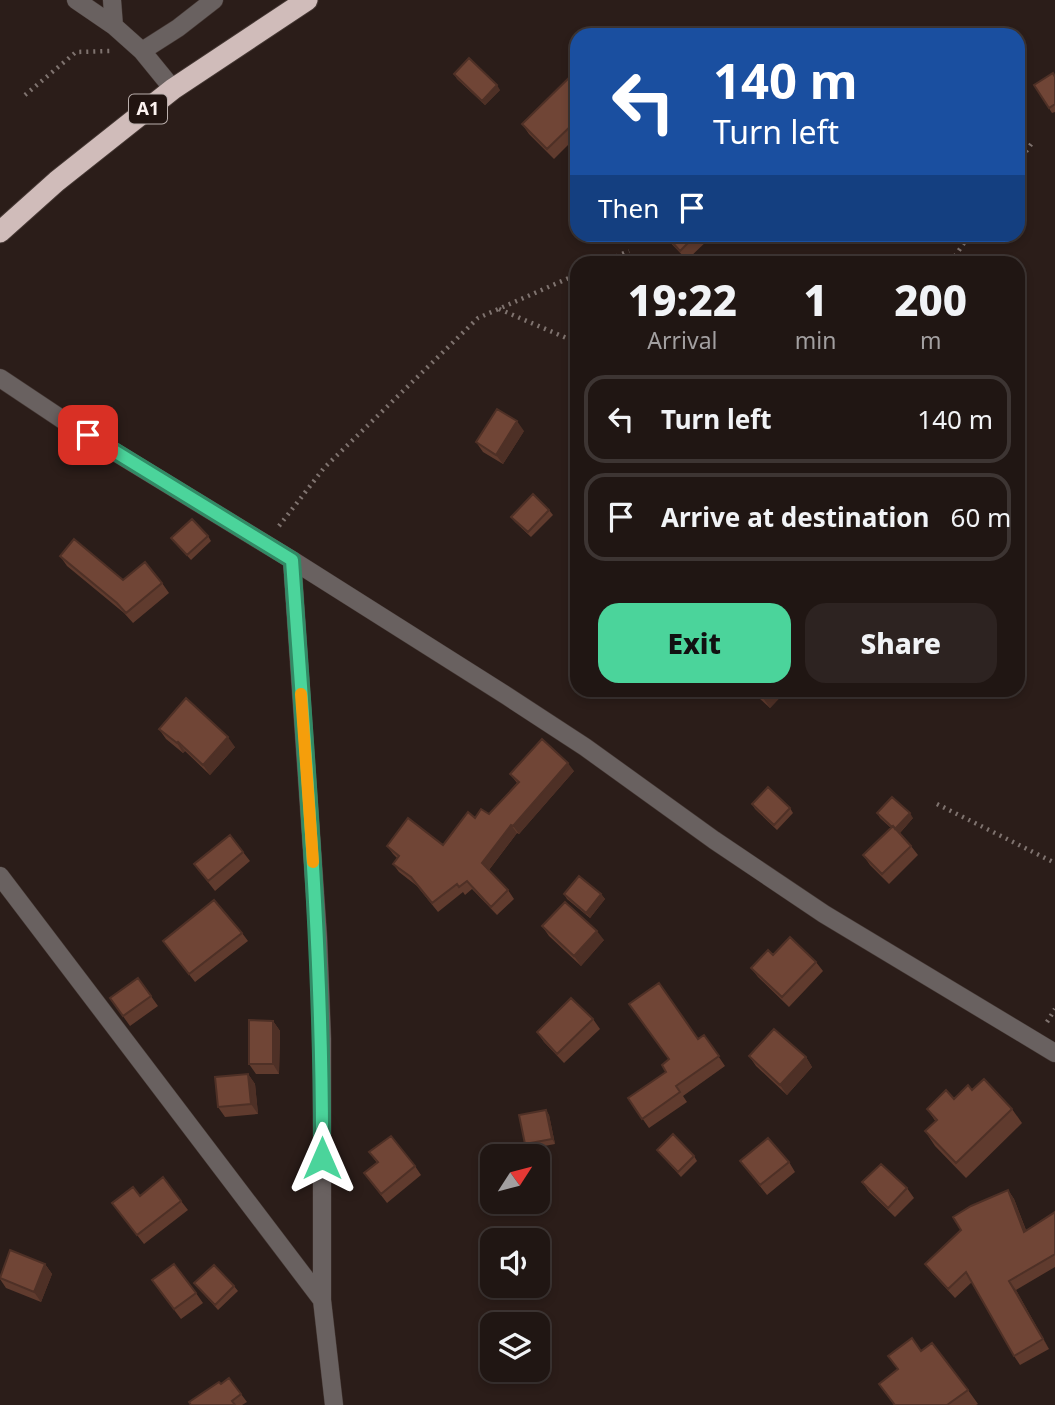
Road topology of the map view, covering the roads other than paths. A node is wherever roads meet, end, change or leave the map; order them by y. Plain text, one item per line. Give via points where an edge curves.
1 (76, 0) edge
2 (112, 0) edge
3 (214, 0) edge
4 (307, 0) edge
5 (114, 26) junction
6 (142, 51) junction
7 (173, 89) junction
8 (0, 232) edge
9 (0, 378) edge
10 (292, 560) junction
11 (0, 876) edge
12 (1055, 1053) edge
13 (322, 1300) junction
14 (334, 1405) edge

1 - 5 street
2 - 5 street
3 - 6 street
4 - 7 highway, A1
5 - 6 street
6 - 7 street
7 - 8 highway, A1
9 - 10 street
10 - 12 street via 585,747 824,914
10 - 13 street via 318,937
11 - 13 street
13 - 14 street

